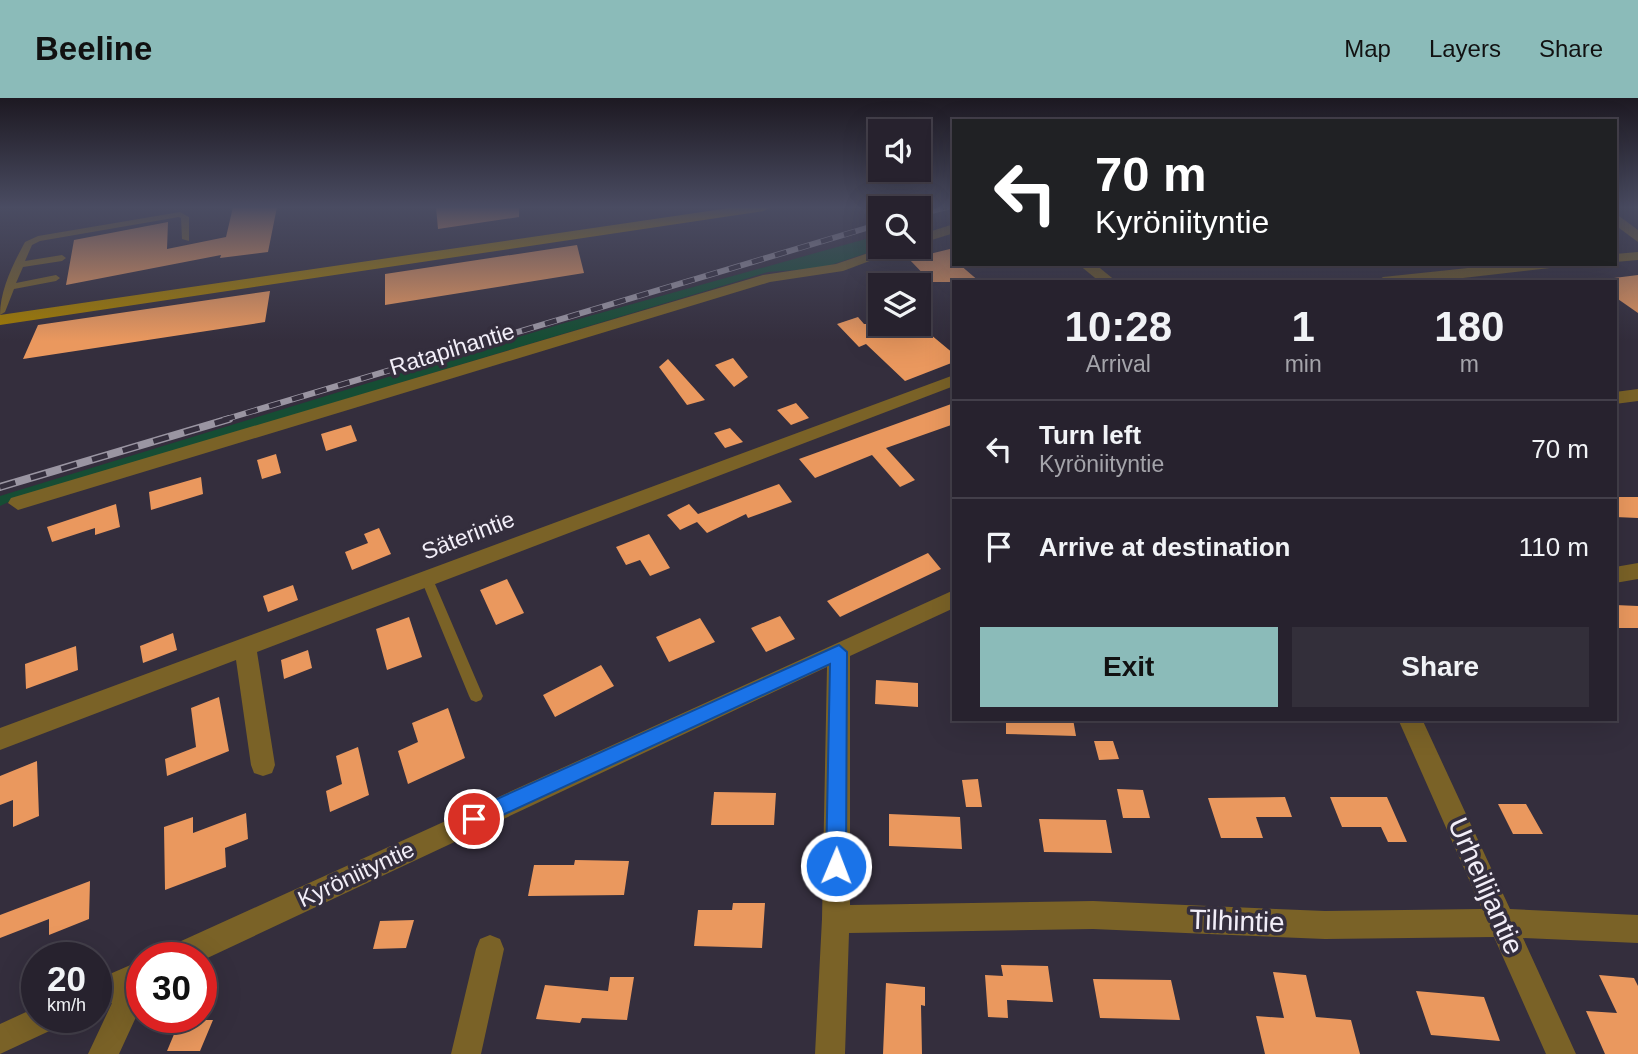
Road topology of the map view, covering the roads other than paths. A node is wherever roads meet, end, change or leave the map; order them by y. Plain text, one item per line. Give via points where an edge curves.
1 (25, 252) edge
2 (462, 252) edge
3 (1638, 256) edge
4 (62, 258) dead end
5 (868, 258) edge
6 (1617, 258) edge
7 (19, 265) junction
8 (1088, 266) edge
9 (1531, 266) edge
10 (56, 278) dead end
11 (1107, 280) edge
12 (1402, 280) edge
13 (9, 287) junction
14 (0, 312) edge
15 (0, 320) edge
16 (952, 381) edge
17 (1638, 395) edge
18 (1617, 398) edge
19 (18, 503) dead end
20 (1638, 571) edge
21 (1617, 575) edge
22 (426, 577) junction
23 (952, 599) edge
24 (245, 645) junction
25 (839, 652) junction
26 (476, 696) dead end
27 (1411, 721) edge
28 (0, 739) edge
29 (263, 765) dead end
30 (836, 919) junction
31 (1503, 923) junction
32 (1638, 929) edge
33 (211, 942) edge
34 (491, 948) dead end
35 (126, 1007) edge
36 (21, 1029) edge
37 (0, 1039) edge
38 (103, 1054) edge
39 (466, 1054) edge
40 (830, 1054) edge
41 (1561, 1054) edge

1 - 7 lane
2 - 15 street
3 - 6 street
4 - 7 lane
5 - 19 street, Ratapihantie via 838,268 768,278
7 - 13 lane
8 - 11 street
9 - 12 street
10 - 13 lane
13 - 14 lane
16 - 22 street, Säterintie
17 - 18 street
20 - 21 street
22 - 24 street, Säterintie
22 - 26 lane
23 - 25 street, Kyröniityntie
24 - 28 street, Säterintie
24 - 29 street
25 - 30 street
25 - 33 street, Kyröniityntie
27 - 31 street, Urheilijantie
30 - 31 street, Tilhintie via 1093,915 1325,925
30 - 40 street
31 - 32 street, Tilhintie
31 - 41 street, Urheilijantie
34 - 39 street
35 - 38 street
36 - 37 street

